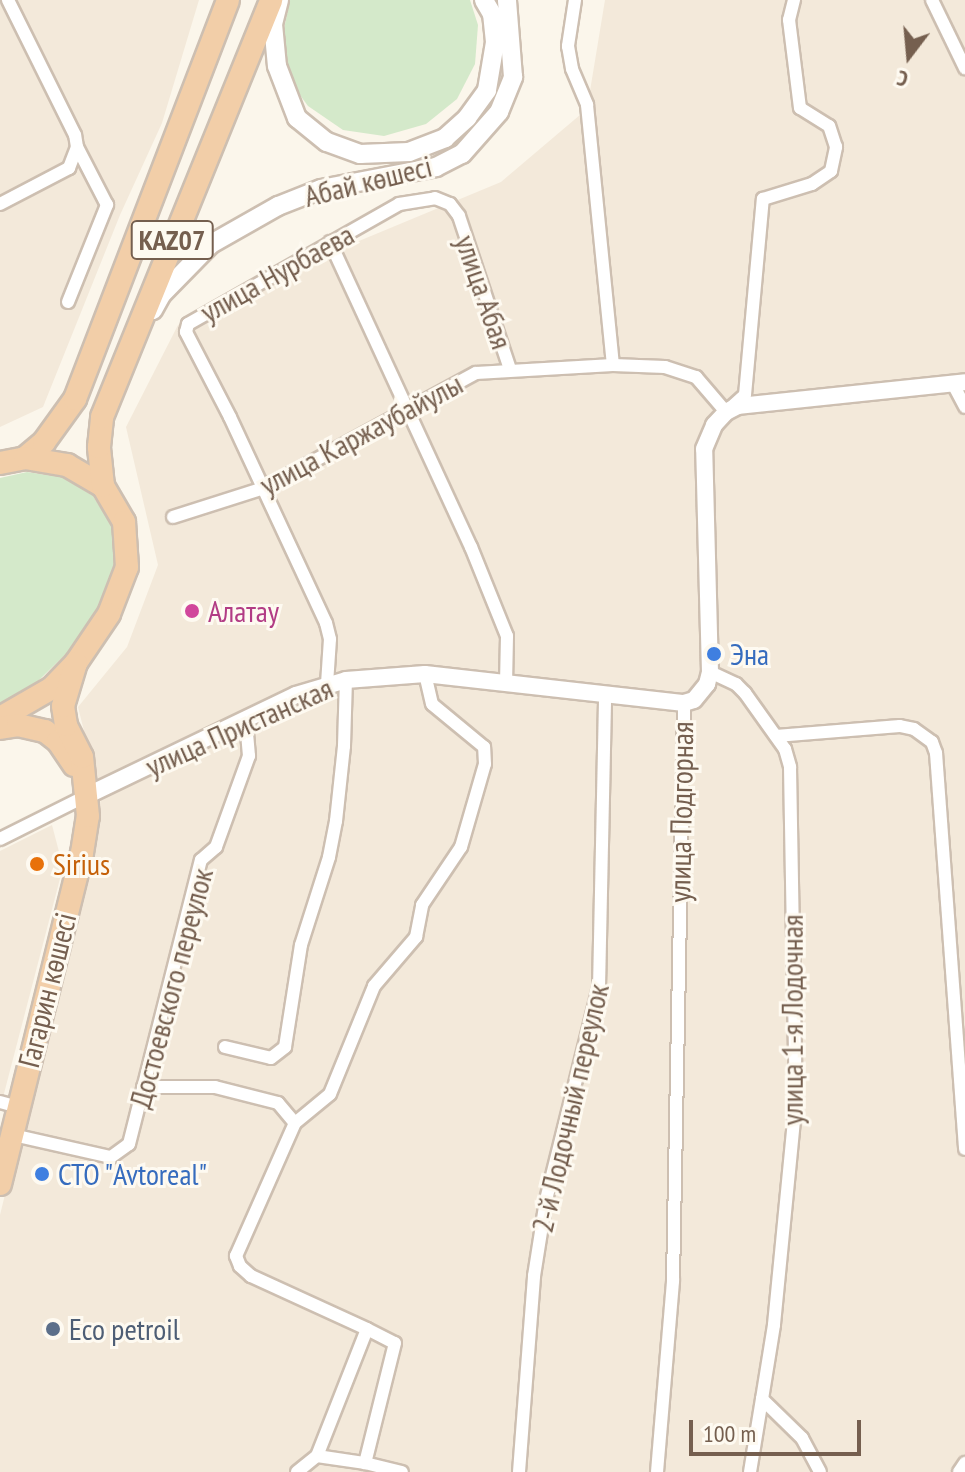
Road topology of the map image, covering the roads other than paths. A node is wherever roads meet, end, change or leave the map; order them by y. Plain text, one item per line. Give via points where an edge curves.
1 (8, 0) edge
2 (271, 0) edge
3 (279, 0) edge
4 (484, 0) edge
5 (507, 0) edge
6 (575, 0) edge
7 (794, 0) edge
8 (932, 0) edge
9 (224, 6) edge
10 (965, 68) edge
11 (76, 141) junction
12 (0, 204) edge
13 (459, 216) joint
14 (330, 242) junction
15 (68, 302) dead end
16 (123, 360) junction
17 (613, 365) junction
18 (510, 369) junction
19 (959, 383) edge
20 (965, 407) edge
21 (408, 409) junction
22 (726, 412) junction
23 (25, 458) junction
24 (0, 463) edge
25 (103, 486) junction
26 (264, 488) junction
27 (173, 517) dead end
28 (76, 663) junction
29 (710, 672) junction
30 (425, 674) junction
31 (346, 680) junction
32 (506, 683) junction
33 (327, 684) junction
34 (605, 694) junction
35 (684, 703) junction
36 (0, 718) edge
37 (246, 718) junction
38 (0, 728) edge
39 (776, 736) junction
40 (86, 796) junction
41 (0, 839) edge
42 (225, 1047) dead end
43 (962, 1075) edge
44 (143, 1087) junction
45 (9, 1104) edge
46 (295, 1123) junction
47 (13, 1135) junction
48 (965, 1149) edge
49 (0, 1184) edge
50 (367, 1329) junction
51 (762, 1399) junction
52 (317, 1456) junction
53 (365, 1463) junction
54 (965, 1463) edge
55 (297, 1472) edge
56 (402, 1472) edge
57 (519, 1472) edge
58 (657, 1472) edge
59 (750, 1472) edge
60 (820, 1472) edge
61 (959, 1472) edge

1 - 11 street
2 - 16 highway, KAZ07
3 - 4 main road, Абай көшесі via 273,24 277,66 297,118 327,142 360,154 409,152 445,138 467,118 487,90 495,42 492,14
5 - 16 main road, Абай көшесі via 513,77 499,112 462,154 436,167 321,189 278,206 211,244 162,294
6 - 17 street via 568,46 587,105
7 - 22 street via 789,20 800,108 829,126 836,147 831,171 812,184 763,199 745,395
8 - 10 street
9 - 23 highway, KAZ07 via 75,399 44,442
11 - 12 street via 69,168
11 - 15 street via 107,205
13 - 14 street, улица Нурбаева via 443,201 399,204
13 - 18 street, улица Абая
14 - 21 street
14 - 26 street, улица Нурбаева via 194,318 186,332
16 - 25 highway, KAZ07 via 102,417
17 - 18 street, улица Каржаубайулы
17 - 22 street, улица Каржаубайулы via 682,371 708,387
18 - 21 street, улица Каржаубайулы via 476,373
19 - 20 street
19 - 22 street via 738,406
21 - 26 street, улица Каржаубайулы
21 - 32 street via 507,636
22 - 29 street via 704,449
23 - 24 highway, KAZ07
23 - 25 highway, KAZ07 via 67,465
25 - 28 highway, KAZ07 via 124,522 127,567 109,614
26 - 27 street, улица Каржаубайулы
26 - 33 street via 326,623
28 - 36 highway, KAZ07 via 52,688
28 - 40 highway, KAZ07 via 63,706 82,757
29 - 35 street, улица Подгорная via 701,693
29 - 39 street, улица 1-я Лодочная via 736,684
30 - 31 street, улица Пристанская
30 - 32 street, улица Пристанская
30 - 46 street via 432,704 484,747 485,764 461,847 422,905 416,937 374,986 330,1094
31 - 33 street, улица Пристанская
31 - 42 street via 336,821 301,945 285,1047 271,1058
32 - 34 street, улица Пристанская
33 - 37 street, улица Пристанская
34 - 35 street, улица Пристанская
34 - 57 street, 2-й Лодочный переулок via 599,988 546,1200 534,1276
35 - 58 street, улица Подгорная via 673,1281
37 - 40 street, улица Пристанская
37 - 44 street, Достоевского переулок via 249,756 216,847 201,860
38 - 40 highway, KAZ07 via 18,725 45,731 58,741
39 - 43 street via 900,726 932,742
39 - 51 street, улица 1-я Лодочная via 790,767 796,1100
40 - 41 street, улица Пристанская
40 - 45 highway, Гагарин көшесі / KAZ07 via 82,853
43 - 48 street
44 - 46 street via 215,1087 278,1103
44 - 47 street, Достоевского переулок via 129,1144 119,1155
45 - 47 highway, Гагарин көшесі / KAZ07
46 - 50 street via 236,1256 251,1276
47 - 49 highway, Гагарин көшесі / KAZ07
50 - 52 street
50 - 53 street via 395,1343
51 - 59 street, улица 1-я Лодочная
51 - 60 street via 802,1438
52 - 53 street
52 - 55 street
53 - 56 street
54 - 61 street

